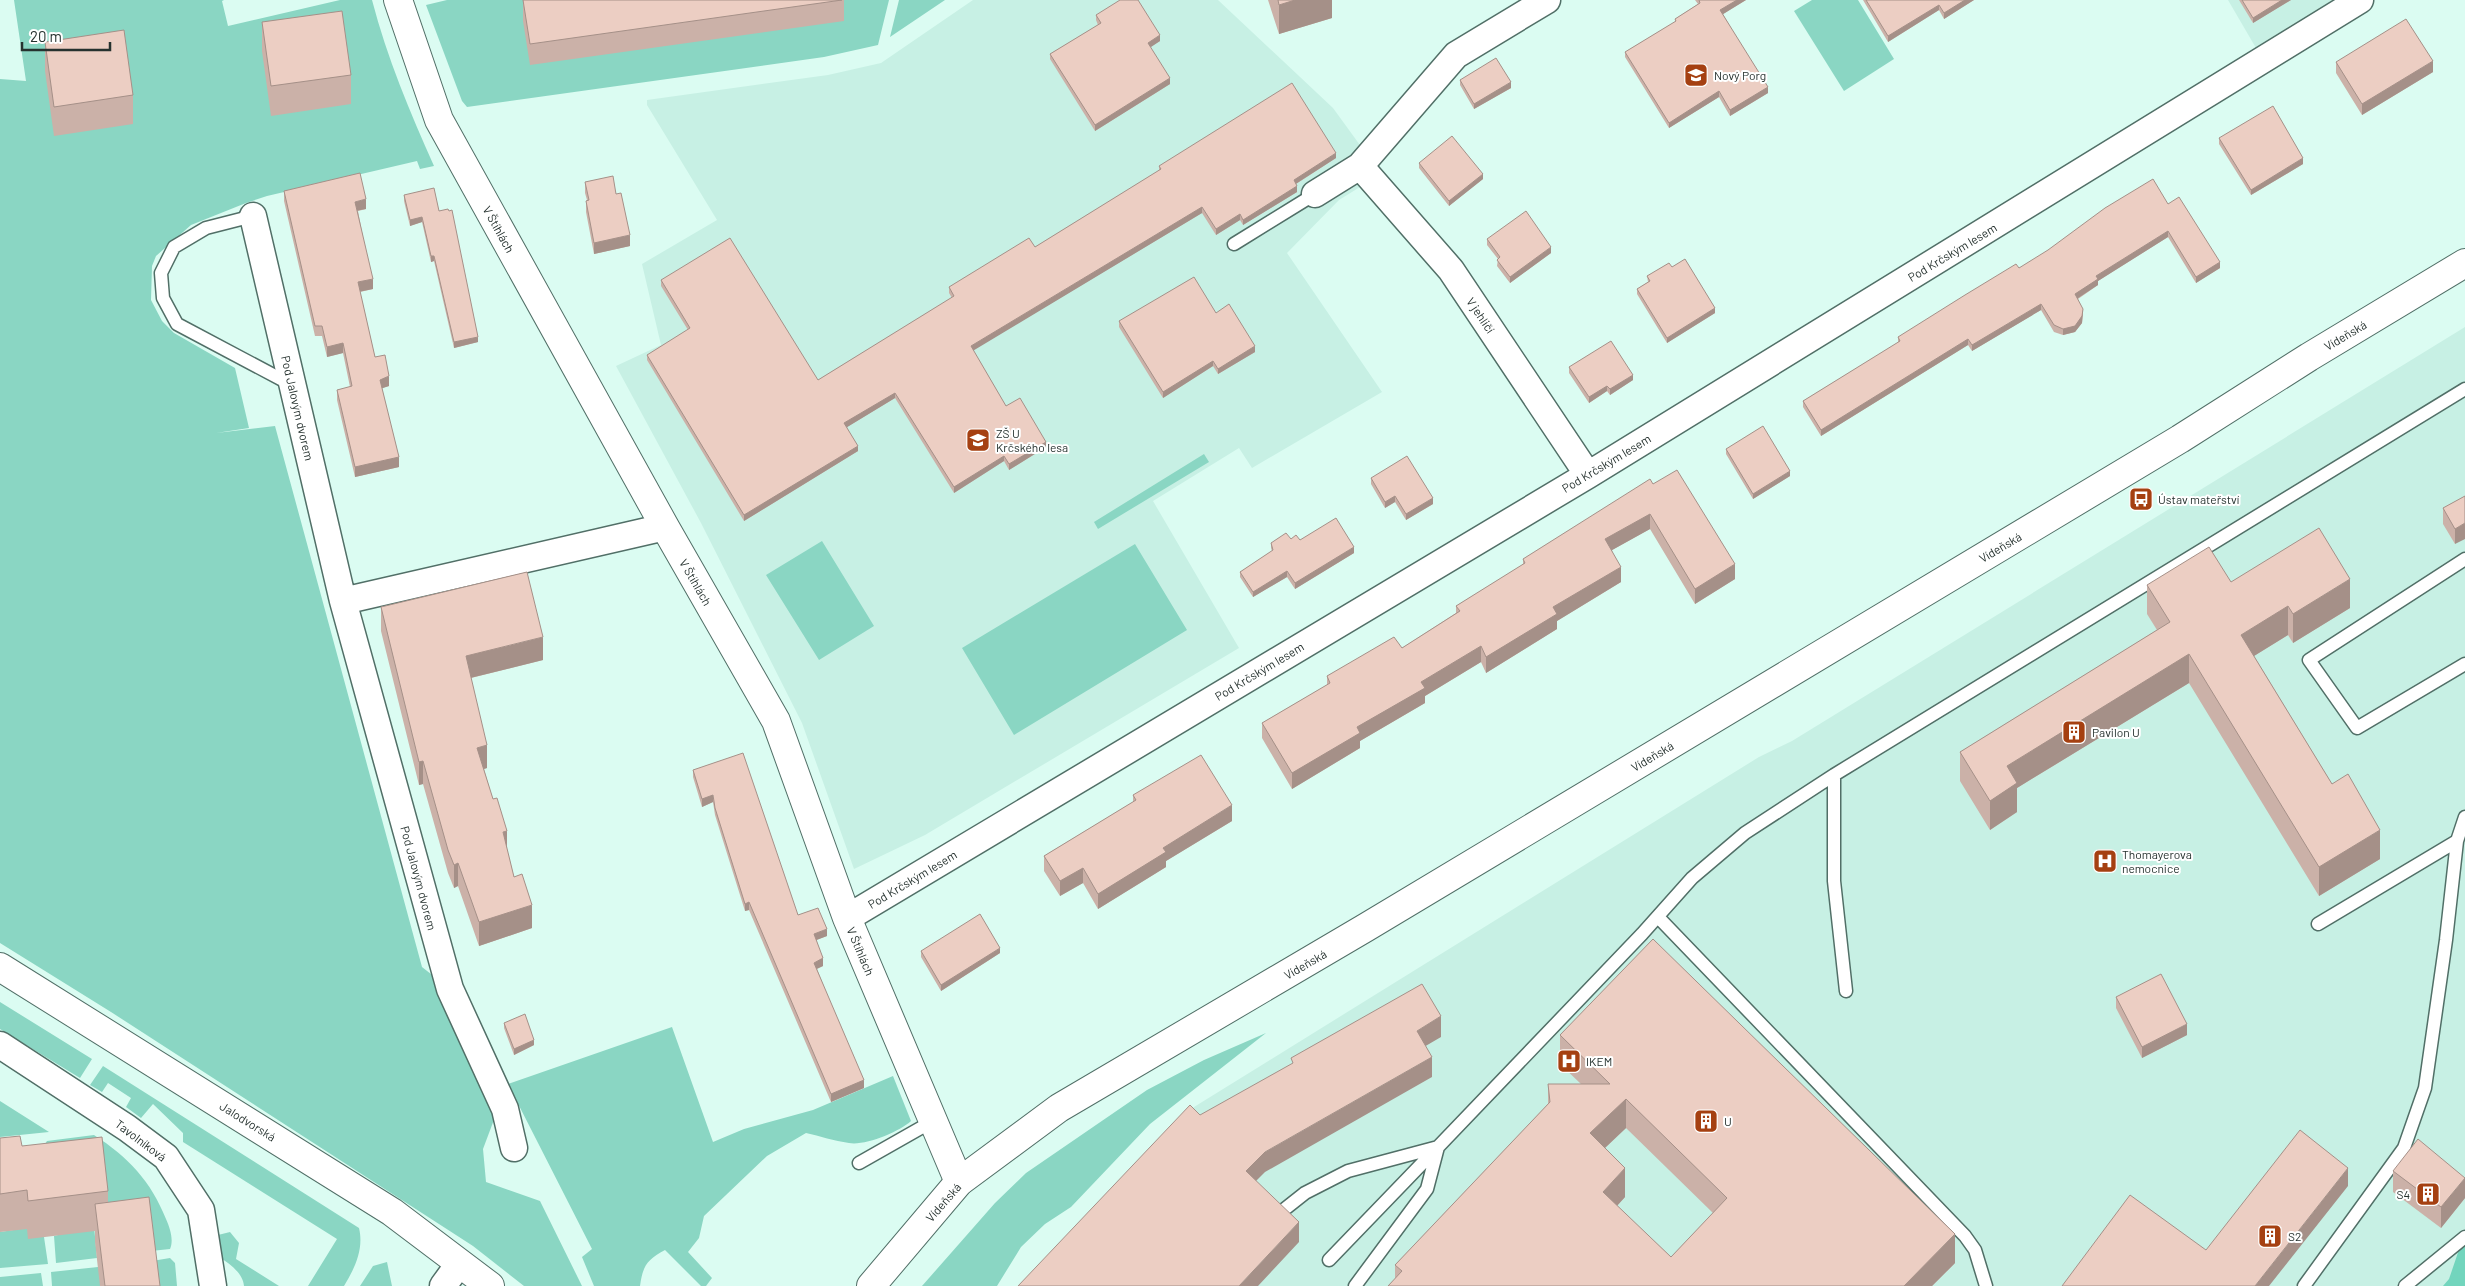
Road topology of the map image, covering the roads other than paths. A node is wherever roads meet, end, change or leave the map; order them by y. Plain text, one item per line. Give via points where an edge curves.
1 (398, 0) edge
2 (1547, 0) edge
3 (2360, 0) edge
4 (1360, 166) junction
5 (1315, 194) joint
6 (253, 216) joint
7 (1234, 244) dead end
8 (2465, 262) edge
9 (292, 385) junction
10 (2465, 389) edge
11 (1588, 475) junction
12 (665, 527) junction
13 (2465, 560) edge
14 (343, 601) junction
15 (2465, 664) edge
16 (1834, 775) junction
17 (2465, 816) edge
18 (2457, 841) junction
19 (1658, 916) junction
20 (847, 918) junction
21 (2318, 924) dead end
22 (0, 967) edge
23 (1846, 991) dead end
24 (0, 1046) edge
25 (933, 1121) junction
26 (1438, 1147) junction
27 (514, 1148) dead end
28 (859, 1163) dead end
29 (959, 1182) junction
30 (1281, 1212) edge
31 (2465, 1236) edge
32 (1329, 1260) dead end
33 (459, 1264) junction
34 (213, 1286) edge
35 (443, 1286) edge
36 (490, 1286) edge
37 (871, 1286) edge
38 (1355, 1286) edge
39 (1986, 1286) edge
40 (2304, 1286) edge
41 (2405, 1286) edge

1 - 12 street, V Štíhlách via 439,120
2 - 4 street via 1456,55
3 - 11 street, Pod Krčským lesem
4 - 5 street
4 - 11 street, V jehličí via 1451,270
5 - 7 lane
6 - 9 street, Pod Jalovým dvorem
6 - 9 lane via 206,228 174,247 160,273 163,298 177,324
8 - 29 street, Vídeňská via 2180,439 1366,928 1059,1108
9 - 14 street, Pod Jalovým dvorem
10 - 16 lane
11 - 20 street, Pod Krčským lesem
12 - 14 street
12 - 20 street, V Štíhlách via 776,721
13 - 15 lane via 2309,660 2358,728
14 - 27 street, Pod Jalovým dvorem via 450,989 505,1109
16 - 19 lane via 1745,833 1692,878
16 - 23 lane via 1834,881
17 - 18 lane
18 - 21 lane
18 - 40 lane via 2425,1088 2404,1148
19 - 26 lane
19 - 39 lane via 1965,1236 1975,1250
20 - 25 street, V Štíhlách
22 - 33 street, Jalodvorská via 392,1212
24 - 34 street, Tavolníková via 166,1157 201,1210
25 - 28 lane
25 - 29 street, V Štíhlách
26 - 30 lane via 1348,1170 1305,1193
26 - 32 lane
26 - 38 lane via 1427,1189
29 - 37 street, Vídeňská
31 - 41 lane
33 - 35 street
33 - 36 street, Jalodvorská

